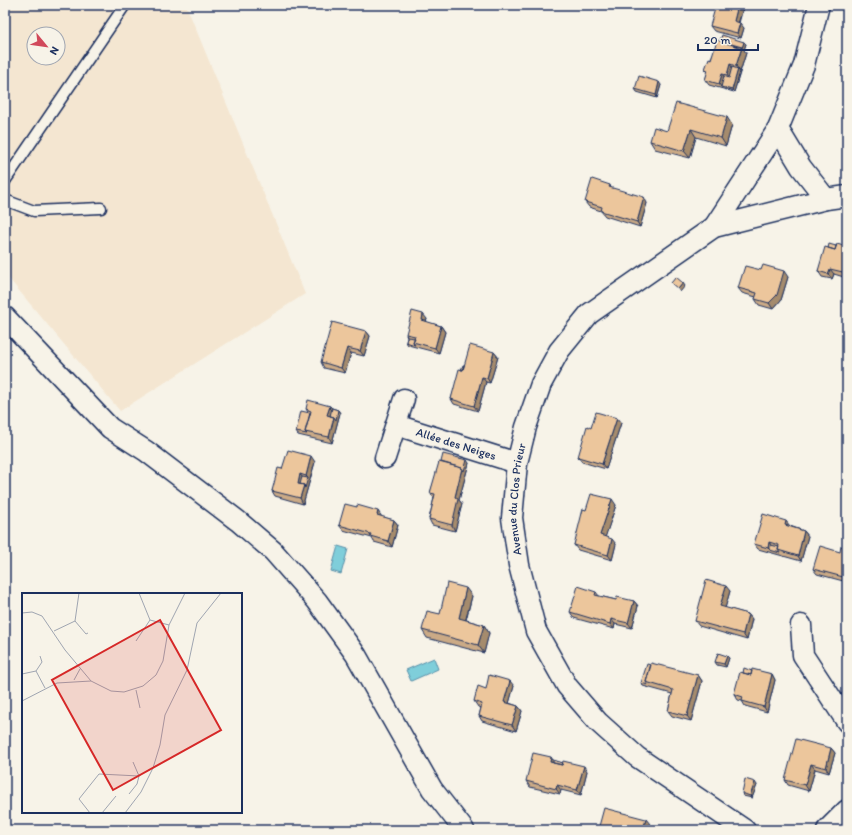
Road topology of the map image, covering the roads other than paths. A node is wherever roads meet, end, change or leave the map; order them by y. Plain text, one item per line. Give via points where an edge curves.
1 (125, 5) edge
2 (819, 5) edge
3 (778, 129) junction
4 (5, 181) edge
5 (847, 196) edge
6 (826, 199) junction
7 (5, 200) edge
8 (101, 208) dead end
9 (714, 227) junction
10 (5, 317) edge
11 (404, 399) dead end
12 (396, 425) junction
13 (385, 458) dead end
14 (517, 463) junction
15 (801, 625) dead end
16 (847, 722) edge
17 (847, 810) edge
18 (464, 830) edge
19 (745, 830) edge
20 (827, 830) edge

1 - 4 lane
2 - 3 street, Avenue du Clos Prieur via 804,64
3 - 6 street via 801,167
3 - 9 street, Avenue du Clos Prieur
5 - 6 street, Avenue du Clos Prieur
6 - 9 street, Avenue du Clos Prieur
7 - 8 lane via 34,211
9 - 14 street, Avenue du Clos Prieur via 588,314 559,351 541,384 526,426
10 - 18 street via 110,428 146,451 273,551 317,601 356,655 432,789
11 - 12 street
12 - 13 street
12 - 14 street, Allée des Neiges
14 - 19 street, Avenue du Clos Prieur via 512,518 519,565 536,631 567,686 598,722 637,757
15 - 16 street via 803,656
17 - 20 street

